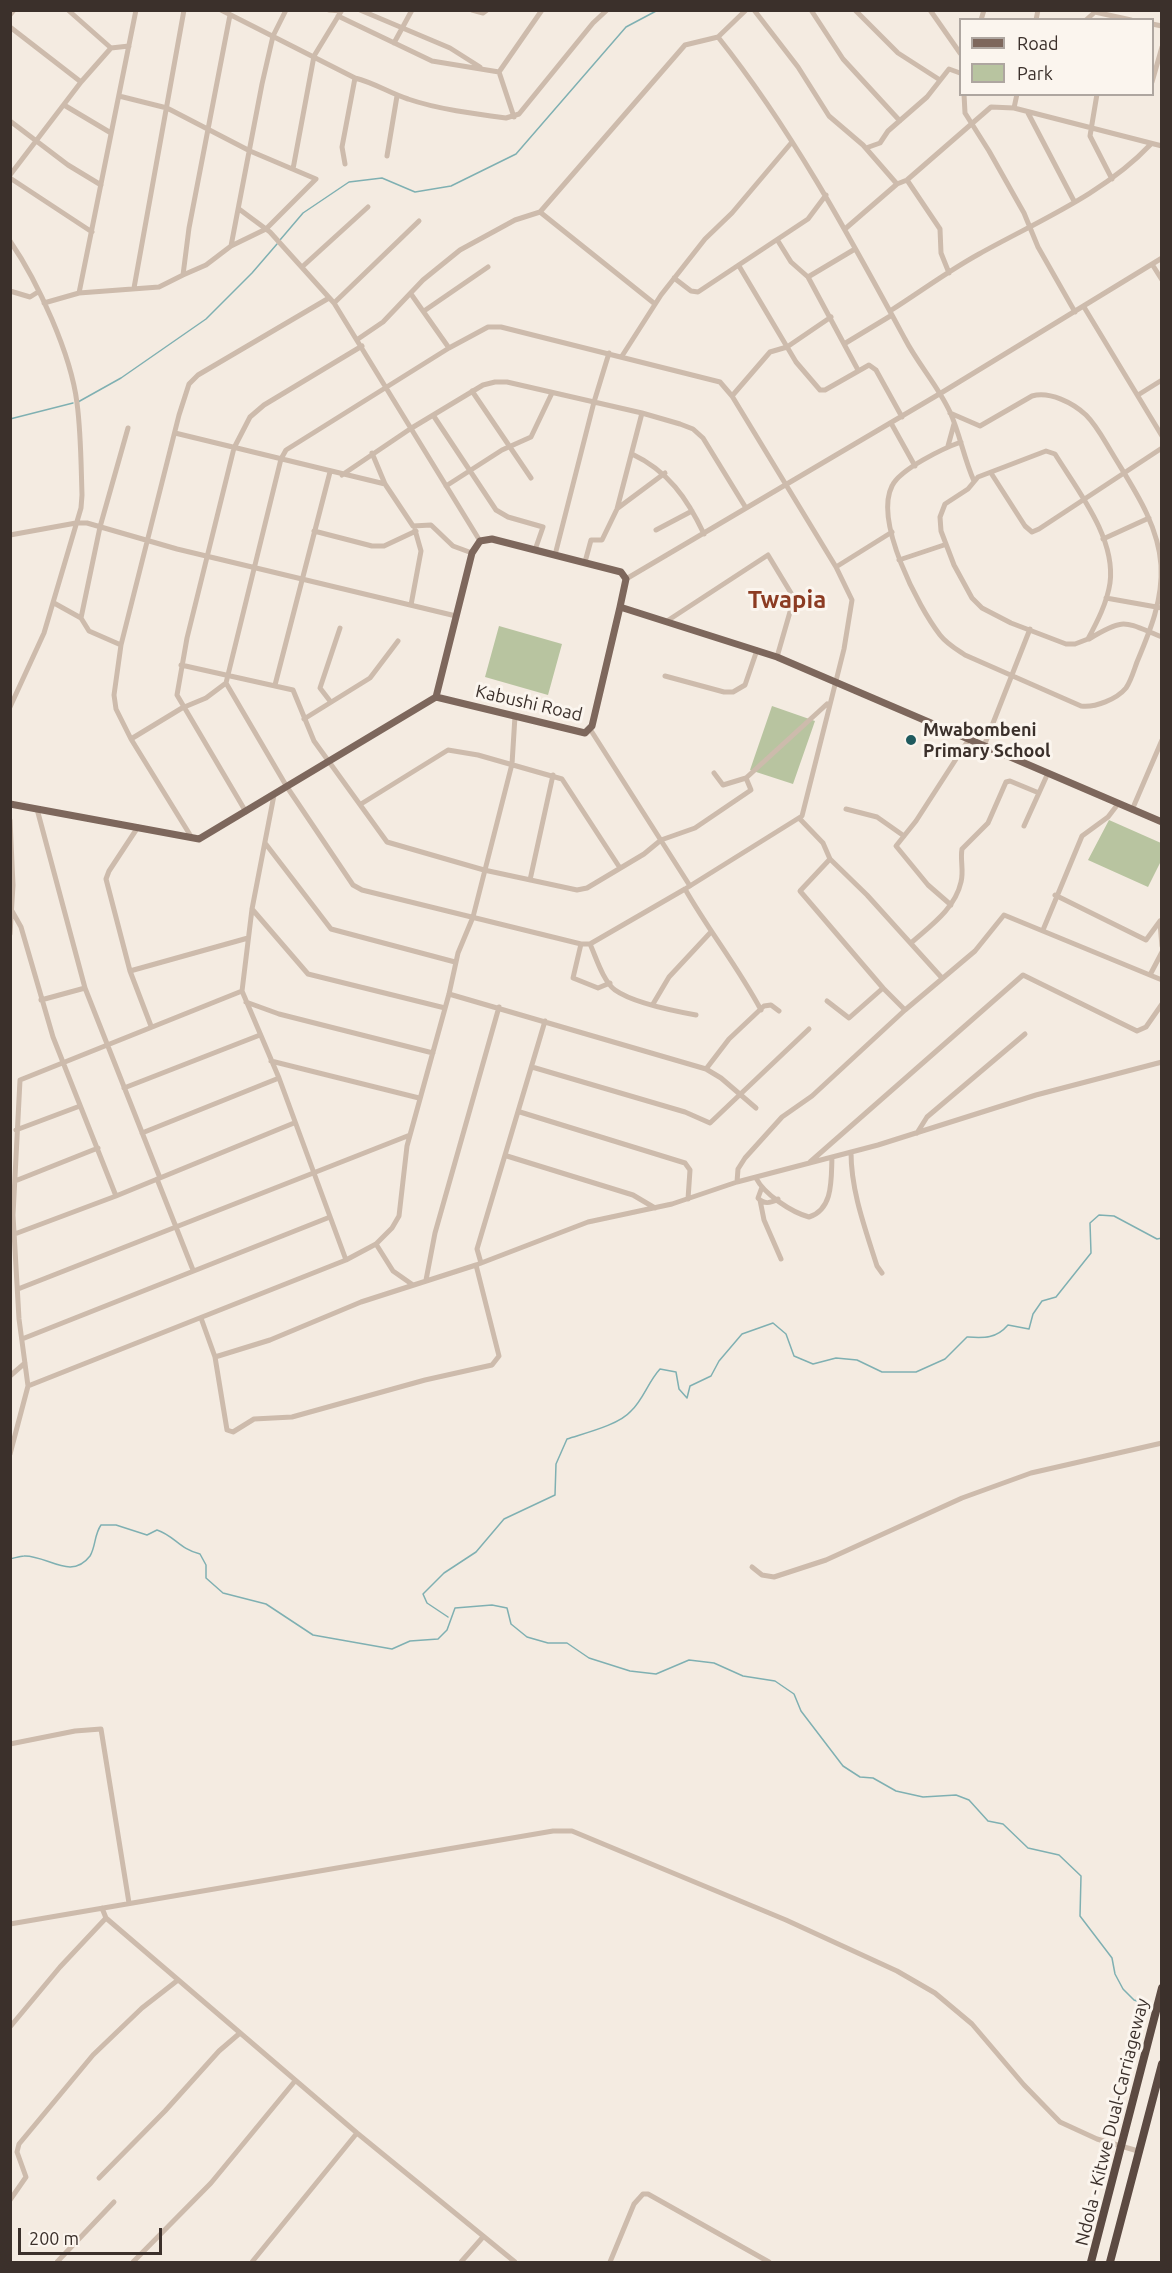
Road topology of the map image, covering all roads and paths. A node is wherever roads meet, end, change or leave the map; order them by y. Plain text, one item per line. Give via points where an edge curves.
1 (14, 10) edge
2 (68, 10) edge
3 (136, 10) edge
4 (184, 10) edge
5 (221, 10) edge
6 (286, 10) edge
7 (328, 10) edge
8 (360, 10) edge
9 (412, 10) edge
10 (472, 10) edge
11 (487, 10) edge
12 (542, 10) edge
13 (608, 10) edge
14 (746, 10) edge
15 (754, 10) edge
16 (811, 10) edge
17 (855, 10) edge
18 (930, 10) edge
19 (341, 13) edge
20 (10, 15) edge
21 (230, 15) junction
22 (1088, 18) edge
23 (1122, 18) edge
24 (10, 27) edge
25 (402, 30) junction
26 (273, 36) junction
27 (718, 37) junction
28 (394, 43) junction
29 (129, 46) junction
30 (1161, 47) edge
31 (111, 48) junction
32 (959, 52) edge
33 (314, 56) junction
34 (481, 68) junction
35 (499, 72) junction
36 (959, 73) edge
37 (1154, 74) edge
38 (355, 78) junction
39 (940, 80) junction
40 (81, 82) junction
41 (119, 96) junction
42 (397, 96) junction
43 (964, 96) edge
44 (1017, 96) edge
45 (1097, 96) edge
46 (64, 105) junction
47 (167, 108) junction
48 (1014, 108) junction
49 (1028, 113) junction
50 (514, 117) junction
51 (10, 121) edge
52 (900, 122) junction
53 (971, 124) junction
54 (1090, 128) junction
55 (207, 129) junction
56 (111, 133) junction
57 (37, 141) junction
58 (792, 142) junction
59 (1151, 144) junction
60 (1161, 146) edge
61 (866, 148) junction
62 (250, 151) junction
63 (387, 156) dead end
64 (345, 164) dead end
65 (293, 169) junction
66 (10, 177) edge
67 (1113, 179) junction
68 (908, 180) junction
69 (897, 184) junction
70 (100, 185) junction
71 (826, 195) junction
72 (1074, 201) junction
73 (368, 207) dead end
74 (239, 209) junction
75 (540, 212) junction
76 (418, 221) dead end
77 (1029, 228) junction
78 (266, 229) junction
79 (845, 229) junction
80 (92, 232) junction
81 (10, 241) edge
82 (778, 241) junction
83 (231, 246) junction
84 (855, 249) junction
85 (1161, 258) edge
86 (1152, 264) junction
87 (739, 266) junction
88 (302, 267) junction
89 (488, 267) dead end
90 (950, 273) junction
91 (183, 275) junction
92 (808, 277) junction
93 (674, 278) junction
94 (1161, 280) edge
95 (134, 288) junction
96 (10, 291) edge
97 (38, 292) junction
98 (79, 293) junction
99 (411, 294) junction
100 (329, 298) junction
101 (44, 303) junction
102 (334, 303) junction
103 (655, 304) junction
104 (1084, 307) junction
105 (424, 311) junction
106 (1075, 312) junction
107 (891, 313) junction
108 (831, 317) junction
109 (358, 339) junction
110 (844, 344) junction
111 (362, 346) junction
112 (787, 347) junction
113 (449, 348) junction
114 (609, 353) junction
115 (622, 356) junction
116 (858, 370) junction
117 (1161, 380) edge
118 (387, 388) junction
119 (472, 391) junction
120 (552, 393) junction
121 (941, 393) junction
122 (1138, 395) junction
123 (732, 396) junction
124 (594, 402) junction
125 (642, 413) junction
126 (950, 413) junction
127 (433, 415) junction
128 (902, 417) junction
129 (891, 423) junction
130 (955, 423) junction
131 (128, 428) dead end
132 (410, 429) junction
133 (175, 433) junction
134 (1161, 436) edge
135 (961, 442) junction
136 (948, 446) junction
137 (508, 447) junction
138 (234, 448) junction
139 (1161, 448) edge
140 (372, 453) junction
141 (632, 454) junction
142 (281, 459) junction
143 (915, 466) junction
144 (968, 466) junction
145 (469, 471) junction
146 (330, 472) junction
147 (991, 472) junction
148 (1124, 472) junction
149 (664, 473) junction
150 (342, 475) junction
151 (982, 476) junction
152 (531, 478) dead end
153 (974, 481) junction
154 (785, 483) junction
155 (385, 484) junction
156 (446, 486) junction
157 (1083, 500) junction
158 (746, 508) junction
159 (617, 509) junction
160 (692, 511) junction
161 (1149, 518) junction
162 (76, 523) junction
163 (100, 527) junction
164 (415, 528) junction
165 (656, 530) dead end
166 (314, 531) junction
167 (892, 532) junction
168 (704, 534) junction
169 (10, 535) edge
170 (1103, 539) junction
171 (148, 541) junction
172 (480, 541) junction
173 (944, 545) junction
174 (535, 550) junction
175 (472, 553) junction
176 (555, 555) junction
177 (208, 556) junction
178 (899, 560) junction
179 (585, 562) junction
180 (1161, 566) edge
181 (255, 567) junction
182 (836, 567) junction
183 (302, 578) junction
184 (626, 579) junction
185 (1106, 598) junction
186 (54, 603) junction
187 (411, 605) junction
188 (620, 607) junction
189 (1159, 607) edge
190 (456, 616) junction
191 (81, 618) junction
192 (667, 621) junction
193 (340, 628) dead end
194 (1030, 629) junction
195 (1150, 632) junction
196 (1161, 637) edge
197 (1088, 639) junction
198 (398, 641) dead end
199 (121, 645) junction
200 (757, 650) junction
201 (777, 657) junction
202 (181, 665) junction
203 (227, 675) junction
204 (1011, 675) junction
205 (665, 676) dead end
206 (834, 682) junction
207 (226, 683) junction
208 (275, 685) junction
209 (436, 697) junction
210 (330, 701) junction
211 (829, 703) junction
212 (10, 706) edge
213 (182, 708) junction
214 (515, 716) junction
215 (304, 719) junction
216 (590, 729) junction
217 (131, 739) junction
218 (969, 739) junction
219 (1161, 740) edge
220 (984, 746) junction
221 (327, 762) junction
222 (512, 764) junction
223 (714, 773) dead end
224 (1048, 773) junction
225 (553, 775) junction
226 (746, 778) junction
227 (287, 787) junction
228 (1039, 793) junction
229 (274, 795) junction
230 (10, 804) edge
231 (361, 804) junction
232 (1118, 804) junction
233 (37, 808) junction
234 (846, 809) dead end
235 (1132, 810) junction
236 (246, 812) junction
237 (799, 818) junction
238 (10, 820) edge
239 (1161, 822) edge
240 (1024, 826) dead end
241 (138, 827) junction
242 (904, 836) junction
243 (193, 839) junction
244 (661, 840) junction
245 (265, 843) junction
246 (830, 860) junction
247 (620, 868) junction
248 (484, 870) junction
249 (530, 880) junction
250 (12, 884) edge
251 (687, 888) junction
252 (1055, 895) junction
253 (951, 905) junction
254 (252, 909) junction
255 (12, 911) junction
256 (473, 916) junction
257 (1161, 920) edge
258 (1042, 930) junction
259 (710, 933) junction
260 (10, 934) edge
261 (248, 938) junction
262 (910, 943) junction
263 (581, 944) junction
264 (590, 944) junction
265 (1161, 946) edge
266 (1161, 952) edge
267 (455, 962) junction
268 (130, 971) junction
269 (1150, 975) junction
270 (942, 978) junction
271 (1161, 980) edge
272 (610, 983) junction
273 (85, 988) junction
274 (883, 988) junction
275 (242, 991) junction
276 (450, 994) junction
277 (41, 1000) junction
278 (827, 1000) dead end
279 (246, 1002) junction
280 (652, 1004) junction
281 (1161, 1004) edge
282 (499, 1007) junction
283 (445, 1008) junction
284 (761, 1010) junction
285 (905, 1010) junction
286 (779, 1011) dead end
287 (696, 1015) dead end
288 (546, 1021) junction
289 (151, 1026) junction
290 (808, 1029) dead end
291 (1025, 1034) dead end
292 (260, 1035) junction
293 (106, 1045) junction
294 (433, 1053) junction
295 (271, 1060) junction
296 (63, 1062) junction
297 (1161, 1062) edge
298 (532, 1067) junction
299 (706, 1069) junction
300 (279, 1078) junction
301 (124, 1088) junction
302 (740, 1094) junction
303 (419, 1098) junction
304 (80, 1106) junction
305 (756, 1108) dead end
306 (520, 1112) junction
307 (294, 1123) junction
308 (16, 1130) junction
309 (917, 1132) junction
310 (142, 1133) junction
311 (410, 1135) junction
312 (98, 1148) junction
313 (851, 1152) junction
314 (507, 1156) junction
315 (832, 1157) junction
316 (809, 1163) junction
317 (313, 1174) junction
318 (158, 1178) junction
319 (756, 1178) junction
320 (15, 1181) junction
321 (736, 1182) junction
322 (762, 1187) junction
323 (116, 1196) junction
324 (688, 1199) junction
325 (778, 1199) junction
326 (760, 1200) junction
327 (655, 1208) junction
328 (330, 1217) junction
329 (176, 1226) junction
330 (12, 1235) edge
331 (376, 1244) junction
332 (781, 1259) dead end
333 (346, 1260) junction
334 (479, 1264) junction
335 (193, 1270) junction
336 (882, 1273) dead end
337 (426, 1280) junction
338 (413, 1284) junction
339 (18, 1289) junction
340 (201, 1318) junction
341 (22, 1339) junction
342 (215, 1357) junction
343 (25, 1363) junction
344 (10, 1376) edge
345 (28, 1386) junction
346 (1161, 1443) edge
347 (10, 1454) edge
348 (752, 1567) dead end
349 (10, 1744) edge
350 (129, 1903) junction
351 (102, 1908) junction
352 (105, 1918) junction
353 (10, 1923) edge
354 (178, 1980) junction
355 (1161, 1988) edge
356 (10, 2027) edge
357 (240, 2033) junction
358 (1161, 2064) edge
359 (295, 2081) junction
360 (357, 2133) junction
361 (1121, 2146) junction
362 (1138, 2151) junction
363 (17, 2152) junction
364 (10, 2159) edge
365 (99, 2178) dead end
366 (10, 2200) edge
367 (114, 2202) dead end
368 (483, 2237) junction
369 (57, 2262) edge
370 (133, 2262) edge
371 (252, 2262) edge
372 (461, 2262) edge
373 (515, 2262) edge
374 (610, 2262) edge
375 (769, 2262) edge
376 (1091, 2262) edge
377 (1110, 2262) edge

1 - 20 street
2 - 31 street
3 - 29 street
4 - 47 street
5 - 21 street
6 - 26 street
7 - 19 street
8 - 25 street
9 - 25 street
10 - 11 street
12 - 35 street
13 - 50 street
14 - 27 street
15 - 61 street via 829,116
16 - 52 street via 843,59
17 - 39 street via 898,53
18 - 32 street
19 - 28 street
19 - 33 street
21 - 26 street
21 - 55 street
22 - 23 street via 1095,12
24 - 40 street
25 - 28 street
25 - 34 street via 450,48
26 - 33 street
26 - 62 street
27 - 58 street
27 - 75 street via 686,45
28 - 34 street via 432,61
29 - 31 street
29 - 41 street
30 - 37 street
31 - 40 street
33 - 38 street
33 - 65 street
34 - 35 street
35 - 50 street
36 - 39 street via 949,69
38 - 42 street via 378,84
38 - 64 street via 342,147
39 - 52 street
40 - 46 street
41 - 47 street
41 - 56 street
42 - 50 street via 478,114
42 - 63 street
43 - 53 street via 963,108
44 - 48 street
45 - 54 street
46 - 56 street
46 - 57 street
47 - 55 street
47 - 95 street
48 - 49 street
48 - 53 street via 991,107
49 - 54 street
49 - 72 street
51 - 57 street
52 - 61 street via 880,143
53 - 68 street
53 - 77 street
54 - 59 street
54 - 67 street via 1092,144
55 - 62 street
55 - 91 street
56 - 70 street
57 - 66 street
57 - 70 street
58 - 71 street
58 - 93 street
59 - 60 street
59 - 67 street
61 - 69 street
62 - 65 street
62 - 74 street
65 - 78 street via 316,179
66 - 80 street
67 - 72 street
68 - 69 street
68 - 90 street via 940,229 941,254
69 - 79 street
70 - 80 street
71 - 79 street
71 - 82 street via 816,213
72 - 77 street
73 - 88 street
74 - 78 street
74 - 83 street
75 - 99 street via 481,237 440,264
75 - 103 street
76 - 102 street
77 - 90 street
77 - 106 street
78 - 83 street
78 - 88 street
79 - 84 street
80 - 98 street
81 - 97 street
82 - 87 street
82 - 92 street via 791,262
83 - 91 street via 206,265
84 - 92 street
84 - 107 street
85 - 86 street
86 - 94 street
86 - 104 street
87 - 93 street via 698,292
87 - 112 street
88 - 100 street
89 - 105 street
90 - 107 street
91 - 95 street via 159,287
92 - 108 street
93 - 103 street
95 - 98 street
96 - 97 street via 30,297
97 - 101 street
98 - 101 street
99 - 105 street
99 - 109 street via 383,322
100 - 102 street
100 - 133 street via 193,379
101 - 162 street via 77,402 82,501
102 - 109 street
103 - 115 street
104 - 106 street
104 - 122 street
105 - 113 street
106 - 121 street
107 - 110 street
107 - 121 street
108 - 110 street
108 - 112 street
109 - 111 street
110 - 116 street
111 - 118 street
111 - 138 street via 256,412
112 - 116 street via 822,391
112 - 123 street via 770,352
113 - 114 street via 488,327 501,327
113 - 118 street
114 - 115 street
114 - 124 street
115 - 123 street via 710,378 720,382
116 - 128 street via 874,367
117 - 122 street
118 - 132 street
118 - 142 street via 295,443
119 - 120 street via 501,381
119 - 127 street
119 - 137 street
120 - 124 street
120 - 137 street via 533,435
121 - 126 street
121 - 128 street
122 - 134 street
123 - 154 street
124 - 125 street
124 - 176 street
125 - 141 street
125 - 158 street via 693,429 703,438
126 - 130 street
126 - 148 street via 980,426 1032,396 1050,395 1092,421
127 - 132 street
127 - 145 street
128 - 129 street
129 - 143 street
129 - 154 street
130 - 135 street
130 - 136 street
131 - 163 street
132 - 140 street
132 - 156 street
133 - 138 street
133 - 171 street
135 - 136 street
135 - 144 street
136 - 143 street
137 - 145 street
137 - 152 street
138 - 142 street
138 - 177 street
139 - 148 street
140 - 150 street
140 - 155 street
141 - 149 street
141 - 159 street
142 - 146 street
142 - 181 street
143 - 167 street via 891,488
144 - 151 street
144 - 153 street
145 - 156 street
145 - 174 street via 496,510 543,527
146 - 150 street
146 - 166 street
147 - 151 street
147 - 157 street via 1051,451
147 - 157 street via 1024,526 1032,532
148 - 157 street
148 - 161 street
149 - 159 street
149 - 160 street
150 - 155 street
151 - 153 street
153 - 173 street via 942,508
154 - 158 street
154 - 182 street
155 - 164 street
156 - 172 street
157 - 170 street
158 - 168 street
159 - 179 street via 602,540 591,540
160 - 165 street
160 - 168 street
161 - 170 street
161 - 180 street
162 - 163 street
162 - 169 street
162 - 186 street
163 - 171 street
163 - 191 street
164 - 166 street via 384,546
164 - 175 street via 431,525 453,546
164 - 187 street via 421,551
166 - 183 street
167 - 178 street
167 - 182 street
168 - 184 street
170 - 185 street via 1111,573
171 - 177 street
171 - 199 street
172 - 174 main road via 492,539
172 - 175 main road
173 - 178 street
173 - 194 street via 972,598 982,608
174 - 176 main road
175 - 190 main road
176 - 179 main road
177 - 181 street
177 - 202 street
178 - 204 street via 934,626 951,646
179 - 184 main road via 621,572
180 - 189 street
181 - 183 street
181 - 203 street
182 - 206 street via 852,600
183 - 187 street
183 - 208 street
184 - 188 main road, Kabushi Road
185 - 189 street
185 - 197 street
186 - 191 street
186 - 212 street
187 - 190 street
188 - 192 main road
188 - 216 main road, Kabushi Road
189 - 195 street
190 - 209 main road
191 - 199 street via 89,631
192 - 200 main road
192 - 201 street via 768,555 794,598
193 - 210 street via 320,688
194 - 197 street via 1070,645
194 - 204 street
195 - 196 street
195 - 197 street via 1120,623
195 - 204 street via 1126,688 1095,705 1076,704
198 - 210 street via 370,678
199 - 217 street via 114,695 116,709
200 - 201 main road
200 - 205 street via 745,685 733,692
201 - 206 main road
202 - 203 street
202 - 213 street via 176,689
203 - 207 street
203 - 208 street
204 - 220 street
206 - 211 street
206 - 218 main road
207 - 213 street via 206,698
207 - 227 street
208 - 215 street via 293,690
209 - 214 main road, Kabushi Road
209 - 221 main road
210 - 215 street
211 - 226 street
211 - 237 street via 807,802
213 - 217 street
213 - 236 street
214 - 216 main road, Kabushi Road via 580,732
214 - 222 street
215 - 221 street
216 - 244 street
217 - 243 street
218 - 220 main road
218 - 242 street
219 - 235 street
220 - 224 main road
221 - 227 main road
221 - 231 street
222 - 225 street
222 - 231 street via 448,750
222 - 248 street
223 - 226 street via 723,785
224 - 228 street
224 - 232 main road
225 - 247 street via 566,783
225 - 249 street
226 - 244 street via 752,787 750,791 695,828
227 - 229 main road
227 - 256 street via 352,885 362,891
228 - 240 street
228 - 253 street via 1006,782 988,823 962,849 962,880
229 - 236 main road
229 - 245 street
230 - 233 main road
231 - 248 street via 387,843
232 - 235 main road
232 - 252 street via 1108,817 1082,836
233 - 241 main road
233 - 273 street
234 - 242 street via 877,817
235 - 239 main road
236 - 243 main road
237 - 246 street via 823,843
237 - 251 street
238 - 250 street
241 - 243 main road
241 - 268 street via 106,879
242 - 253 street via 896,848
244 - 247 street
244 - 251 street
245 - 254 street
245 - 267 street via 331,929
246 - 262 street
246 - 274 street via 800,891
247 - 249 street via 582,890
248 - 249 street
248 - 256 street
250 - 255 street
251 - 259 street
251 - 264 street
252 - 257 street via 1146,940
252 - 258 street
253 - 262 street
254 - 261 street
254 - 283 street via 308,974
255 - 260 street
255 - 277 street via 21,927
256 - 263 street
256 - 267 street
257 - 265 street
258 - 269 street
258 - 270 street via 1004,915 983,943
259 - 280 street via 669,977
259 - 284 street via 730,956
261 - 268 street
261 - 275 street
262 - 270 street
263 - 264 street
263 - 272 street via 573,978 598,988
264 - 272 street
266 - 269 street
267 - 276 street
268 - 289 street
269 - 271 street
270 - 285 street
272 - 280 street via 616,990
273 - 277 street
273 - 293 street
274 - 278 street via 849,1018
274 - 285 street
275 - 279 street
275 - 289 street
276 - 282 street
276 - 283 street
277 - 296 street
279 - 292 street
279 - 294 street
280 - 287 street
281 - 316 street via 1146,1027 1137,1031 1023,975
282 - 288 street
282 - 337 street via 435,1233
283 - 294 street
284 - 286 street via 769,1004
284 - 299 street via 729,1039
285 - 321 street via 812,1096 782,1118 745,1158
288 - 298 street
288 - 299 street
289 - 293 street
290 - 302 street
291 - 309 street via 927,1117
292 - 295 street
292 - 301 street
293 - 296 street
293 - 301 street
294 - 303 street
295 - 300 street
295 - 303 street
296 - 304 street
296 - 308 street via 20,1080
297 - 309 street
298 - 302 street via 710,1123
298 - 306 street
299 - 302 street
300 - 307 street
300 - 310 street
301 - 310 street
302 - 305 street
303 - 311 street
304 - 308 street
304 - 312 street
306 - 314 street
306 - 324 street via 684,1163 690,1170
307 - 317 street
307 - 318 street
308 - 320 street
309 - 313 street
310 - 318 street
311 - 317 street
311 - 331 street via 399,1216
312 - 320 street
312 - 323 street
313 - 315 street
313 - 336 street via 861,1213
314 - 327 street via 633,1195
314 - 334 street via 477,1249
315 - 316 street
315 - 325 street via 831,1190 817,1214 798,1214
316 - 319 street
317 - 328 street
317 - 329 street
318 - 323 street
318 - 329 street
319 - 321 street
319 - 322 street
320 - 330 street
321 - 324 street
322 - 325 street
322 - 326 street
323 - 330 street
324 - 327 street
325 - 326 street
326 - 332 street
327 - 334 street via 588,1222
328 - 333 street
328 - 335 street
329 - 335 street
329 - 339 street
330 - 339 street
331 - 333 street
331 - 338 street via 393,1271
333 - 340 street
334 - 337 street
334 - 342 street via 499,1356 486,1368 425,1380 292,1417 254,1419 230,1432 221,1403
335 - 341 street
337 - 338 street
338 - 342 street via 270,1340
339 - 341 street
340 - 342 street
340 - 345 street
341 - 343 street
343 - 344 street
343 - 345 street
345 - 347 street
346 - 348 street via 1031,1473 962,1498 826,1560 774,1577 762,1575
349 - 350 street via 100,1729
350 - 351 street
350 - 361 street via 553,1831 572,1832 786,1920 915,1981 972,2024 1054,2118 1077,2132
351 - 352 street
351 - 353 street
352 - 354 street
352 - 356 street
354 - 357 street
354 - 363 street via 93,2055 19,2144
355 - 361 highway, Ndola - Kitwe Dual-Carriageway
357 - 359 street
357 - 365 street
358 - 362 highway, Ndola - Kitwe Dual-Carriageway
359 - 360 street
359 - 370 street via 211,2183
360 - 368 street
360 - 371 street
361 - 362 street
361 - 376 highway, Ndola - Kitwe Dual-Carriageway
362 - 377 highway, Ndola - Kitwe Dual-Carriageway
363 - 364 street
363 - 366 street via 26,2177
367 - 369 street
368 - 372 street
368 - 373 street
374 - 375 street via 634,2204 648,2194

